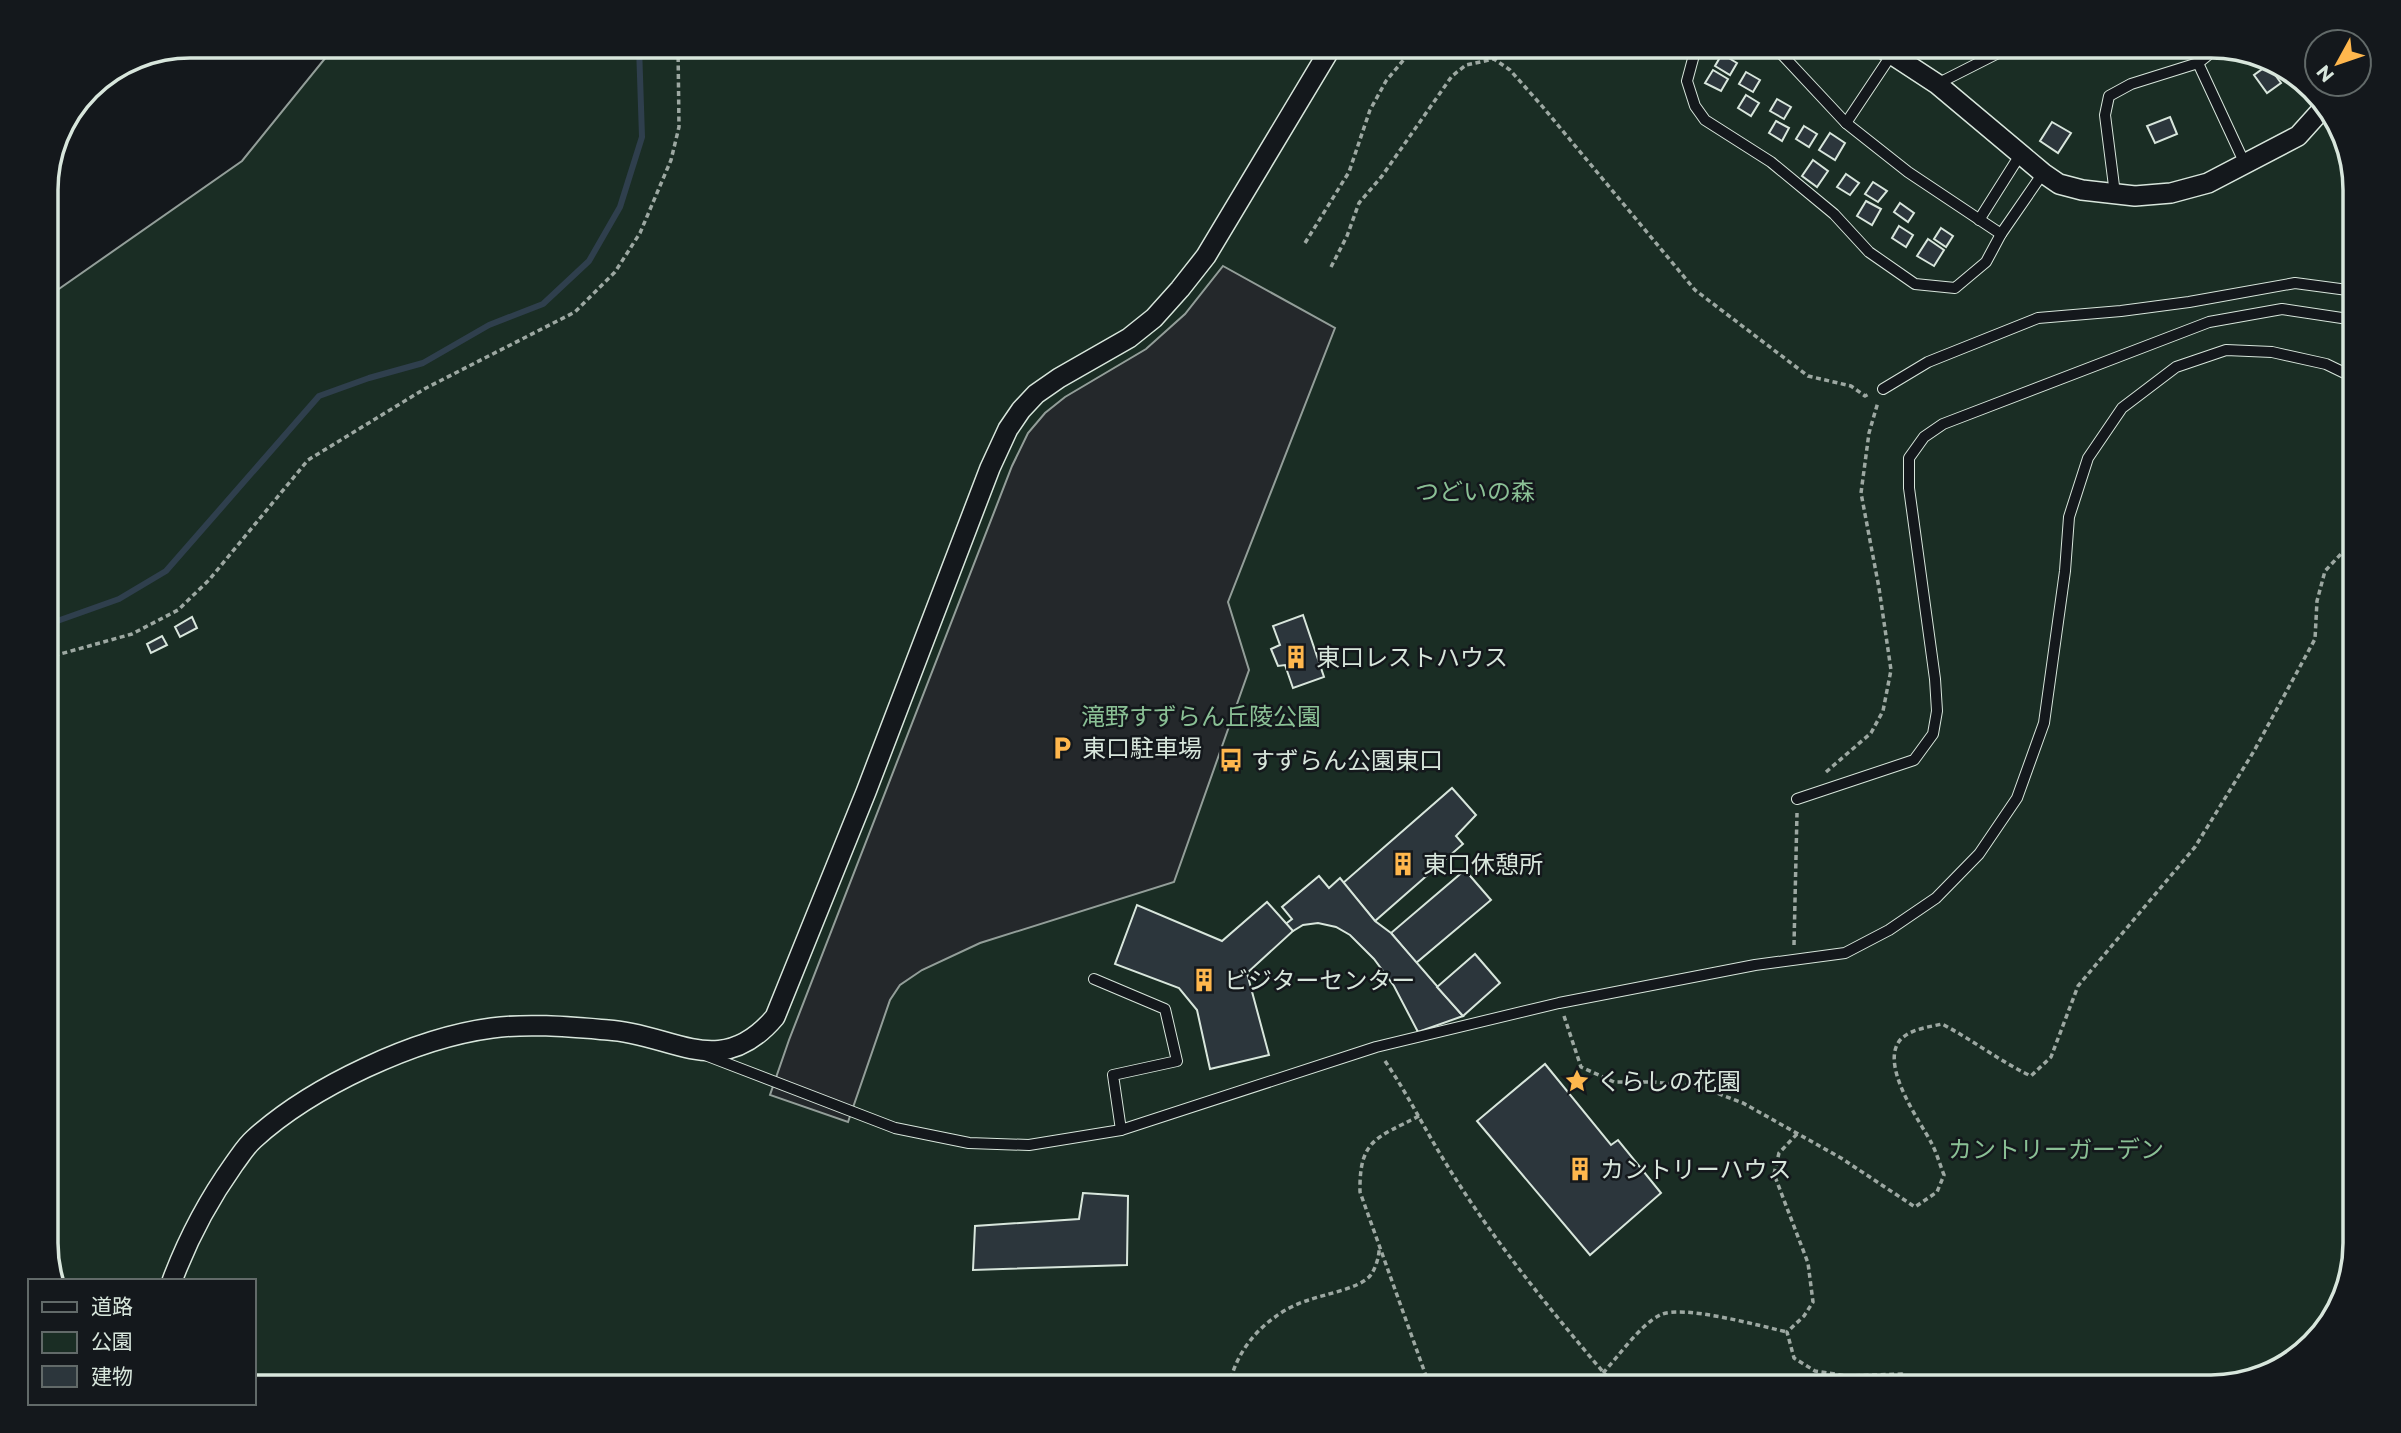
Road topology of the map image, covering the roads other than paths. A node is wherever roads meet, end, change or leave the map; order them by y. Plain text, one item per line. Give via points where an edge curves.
1 (1325, 58) edge
2 (1693, 58) edge
3 (1785, 58) edge
4 (1882, 58) edge
5 (1898, 58) edge
6 (1986, 58) edge
7 (2204, 58) edge
8 (2198, 63) junction
9 (1937, 84) junction
10 (2319, 113) edge
11 (1846, 123) junction
12 (2020, 155) junction
13 (2245, 164) junction
14 (2043, 173) junction
15 (2115, 194) junction
16 (1979, 220) junction
17 (2001, 234) junction
18 (2343, 289) edge
19 (2343, 318) edge
20 (2343, 372) edge
21 (1882, 388) road end
22 (1797, 799) road end
23 (1094, 979) dead end
24 (693, 1051) junction
25 (1121, 1130) junction
26 (173, 1279) edge

1 - 24 street via 1206,256 1181,289 1129,338 1059,378 1021,410 990,468 775,1017 741,1046
2 - 17 lane via 1687,81 1705,120 1771,162 1834,214 1869,252 1916,284 1955,288 1986,262
3 - 11 lane
4 - 11 lane
5 - 9 street
6 - 9 lane
7 - 8 lane
8 - 13 lane
8 - 15 lane via 2109,96 2105,116
9 - 12 street
10 - 13 street via 2298,136
11 - 16 lane
12 - 14 street
12 - 16 lane
13 - 15 street via 2208,183 2171,193
14 - 15 street via 2059,184
14 - 17 lane
16 - 17 lane
18 - 21 lane via 2295,283 2162,306 2038,318 1928,362
19 - 22 lane via 2282,309 2209,323 1943,424 1924,438 1909,458 1909,488 1935,679 1933,734 1914,760
20 - 25 lane via 2272,352 2226,350 2176,367 2122,408 2088,458 2069,517 2044,723 2017,798 1979,854 1936,898 1889,930 1845,953 1755,965 1559,1003 1376,1047
23 - 25 lane via 1165,1009 1177,1061 1113,1075
24 - 25 lane via 895,1128 969,1143 1029,1145
24 - 26 street via 611,1030 495,1028 456,1034 386,1059 314,1095 252,1140 194,1227

